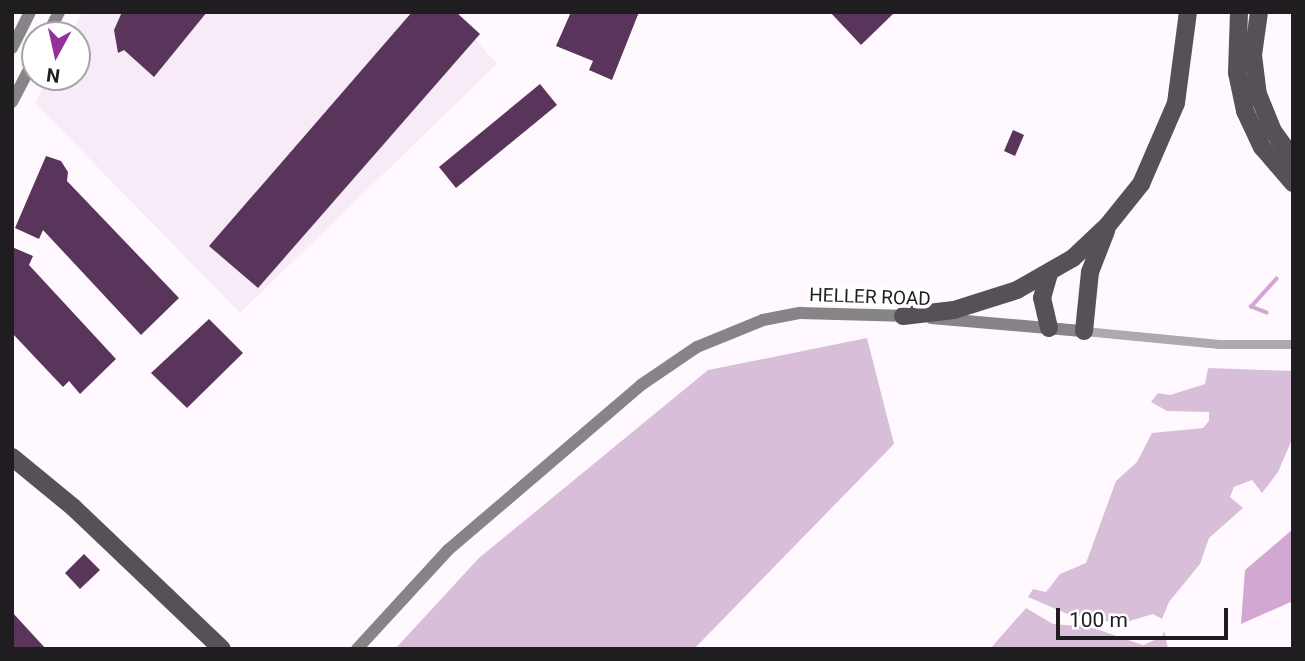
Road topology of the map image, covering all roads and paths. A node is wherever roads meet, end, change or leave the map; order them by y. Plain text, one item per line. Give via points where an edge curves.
1 (30, 12) edge
2 (1188, 12) edge
3 (1239, 12) edge
4 (1259, 12) edge
5 (12, 48) edge
6 (21, 85) edge
7 (12, 102) edge
8 (1293, 159) edge
9 (1293, 183) edge
10 (1108, 225) junction
11 (1049, 274) junction
12 (902, 316) junction
13 (1049, 328) junction
14 (1084, 331) junction
15 (1293, 344) edge
16 (12, 457) edge
17 (222, 649) edge
18 (357, 649) edge

1 - 5 street
2 - 10 highway via 1176,103 1141,184
3 - 9 highway via 1237,73 1245,111 1262,147
4 - 8 highway via 1253,55 1258,93 1273,131
6 - 7 street
10 - 11 highway
10 - 14 highway via 1090,272
11 - 12 highway via 985,302
11 - 13 highway via 1042,298
12 - 13 street, HELLER ROAD
12 - 18 street, HELLER ROAD via 846,311 763,320 709,341 666,366 448,550
13 - 14 street, HELLER ROAD
14 - 15 street, HELLER ROAD
16 - 17 highway via 74,508

